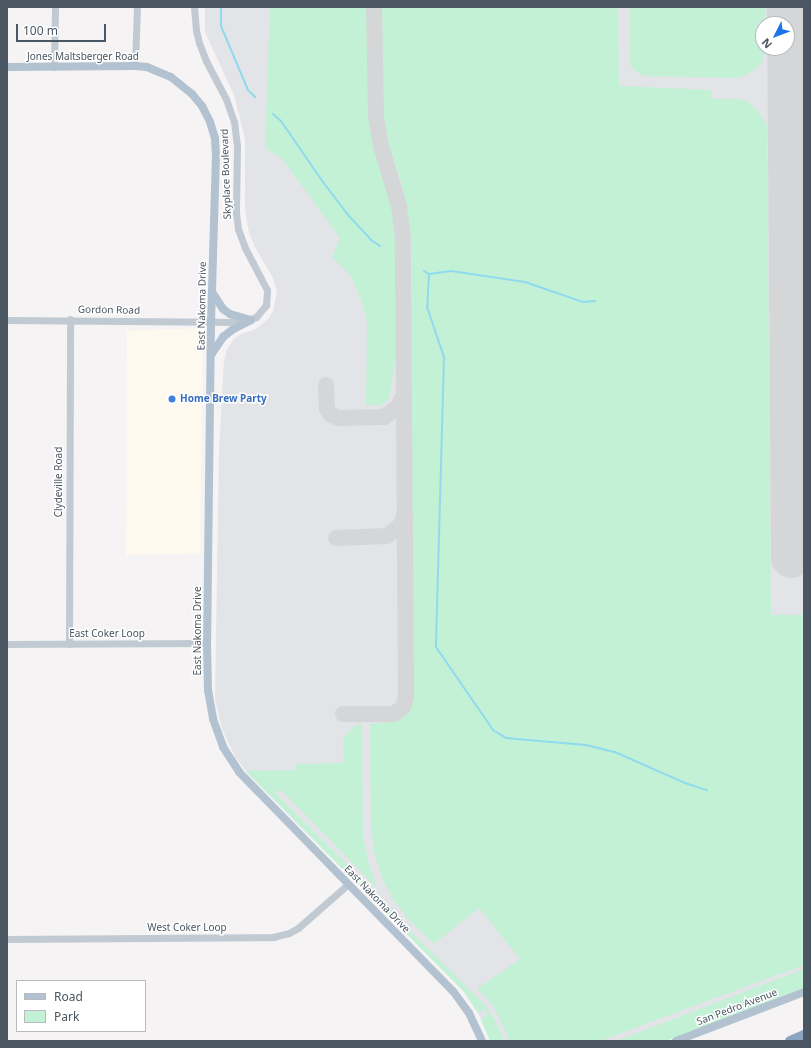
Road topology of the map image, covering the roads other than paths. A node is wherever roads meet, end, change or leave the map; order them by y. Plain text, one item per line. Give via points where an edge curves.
1 (55, 7) edge
2 (137, 7) edge
3 (194, 7) edge
4 (54, 66) junction
5 (135, 66) junction
6 (7, 67) edge
7 (208, 119) joint
8 (212, 292) junction
9 (70, 319) junction
10 (7, 320) edge
11 (251, 320) junction
12 (211, 322) junction
13 (211, 356) junction
14 (207, 643) junction
15 (7, 644) edge
16 (68, 644) junction
17 (348, 884) junction
18 (7, 939) edge
19 (804, 992) edge
20 (804, 1036) edge
21 (482, 1041) edge
22 (676, 1041) edge
23 (790, 1041) edge

1 - 4 street
2 - 5 street
3 - 11 street, Skyplace Boulevard via 199,43 226,98 234,122 237,146 238,228 245,248 267,290 266,305
4 - 5 main road, Jones Maltsberger Road
4 - 6 main road, Jones Maltsberger Road
5 - 7 main road, Jones Maltsberger Road via 155,70 178,82 202,106
7 - 8 main road, East Nakoma Drive via 215,138 216,155
8 - 11 main road via 223,309 230,314
8 - 12 main road, East Nakoma Drive
9 - 10 street, Gordon Road
9 - 12 street, Gordon Road
9 - 16 street, Clydeville Road
11 - 12 street
11 - 13 main road via 223,337
12 - 13 main road, East Nakoma Drive
13 - 14 main road, East Nakoma Drive
14 - 16 street, East Coker Loop
14 - 17 main road, East Nakoma Drive via 210,705 217,733 230,760 249,783
15 - 16 street, East Coker Loop
17 - 18 street, West Coker Loop via 298,928 274,937
17 - 21 main road, East Nakoma Drive via 453,991 469,1012
19 - 22 main road, San Pedro Avenue
20 - 23 highway

